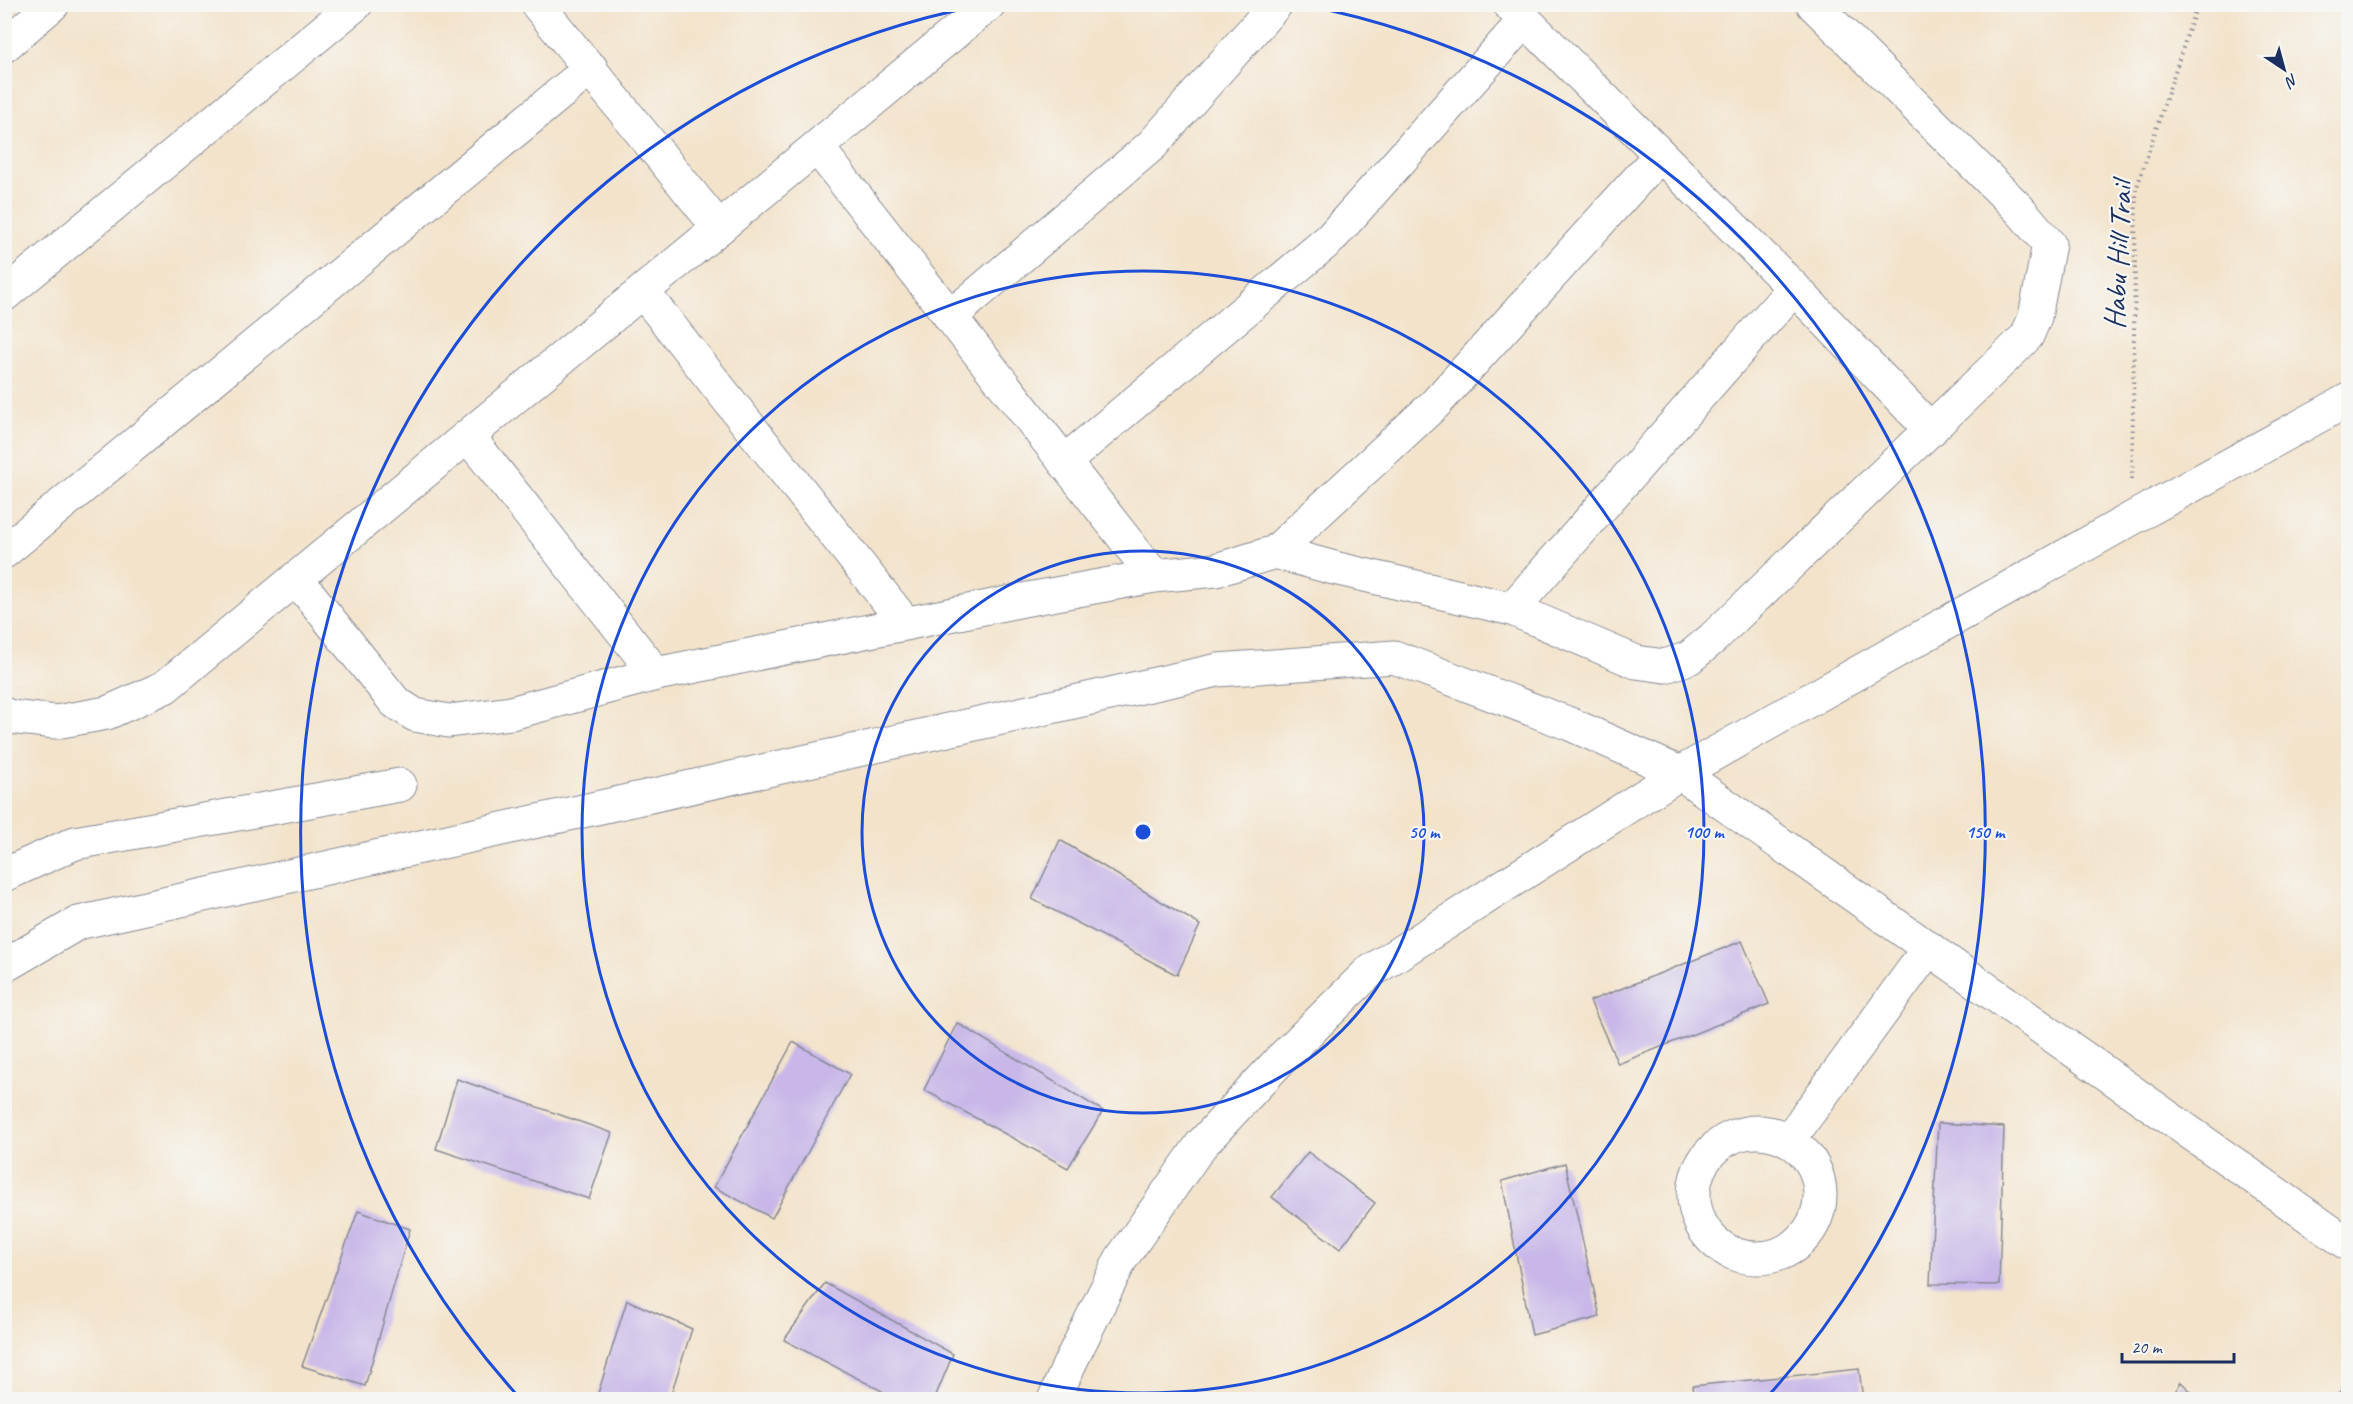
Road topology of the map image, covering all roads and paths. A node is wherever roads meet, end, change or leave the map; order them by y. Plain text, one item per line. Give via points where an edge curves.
1 (53, 4) edge
2 (356, 4) edge
3 (537, 4) edge
4 (1276, 4) edge
5 (1813, 4) edge
6 (2200, 4) edge
7 (979, 8) edge
8 (1518, 12) edge
9 (4, 46) edge
10 (591, 68) junction
11 (817, 147) junction
12 (1660, 155) junction
13 (719, 228) junction
14 (1794, 288) junction
15 (642, 292) junction
16 (4, 295) edge
17 (950, 317) junction
18 (2349, 400) edge
19 (1931, 430) junction
20 (468, 436) junction
21 (1064, 462) junction
22 (2131, 519) junction
23 (4, 552) edge
24 (1275, 552) junction
25 (1154, 576) junction
26 (296, 578) junction
27 (1512, 609) junction
28 (906, 624) junction
29 (656, 674) junction
30 (4, 714) edge
31 (1680, 772) junction
32 (400, 785) dead end
33 (4, 875) edge
34 (1929, 948) junction
35 (4, 966) edge
36 (1789, 1140) dead end
37 (2349, 1244) edge
38 (1054, 1400) edge

1 - 9 street
2 - 16 street
3 - 10 street
4 - 17 street via 1152,145
5 - 19 street via 2020,210 2049,244 2036,317 2027,336
6 - 22 path, Habu Hill Trail via 2136,190
7 - 11 street
8 - 12 street
8 - 21 street via 1330,239
10 - 13 street
10 - 23 street
11 - 13 street
11 - 17 street
12 - 14 street
12 - 24 street via 1435,404
13 - 15 street
14 - 19 street
14 - 27 street
15 - 20 street
15 - 28 street
17 - 21 street
18 - 22 street
19 - 27 street via 1689,658 1665,666 1636,662
20 - 26 street
20 - 29 street
21 - 25 street
22 - 31 street
24 - 25 street via 1216,570
24 - 27 street
25 - 28 street
26 - 29 street via 395,702 415,715 449,721 511,714
26 - 30 street via 165,687 107,713 56,722
28 - 29 street
31 - 34 street
31 - 35 street via 1570,724 1394,657 1218,670 78,923
31 - 38 street via 1368,973 1280,1060 1201,1145 1121,1259
32 - 33 street via 75,843
34 - 36 street
34 - 37 street

